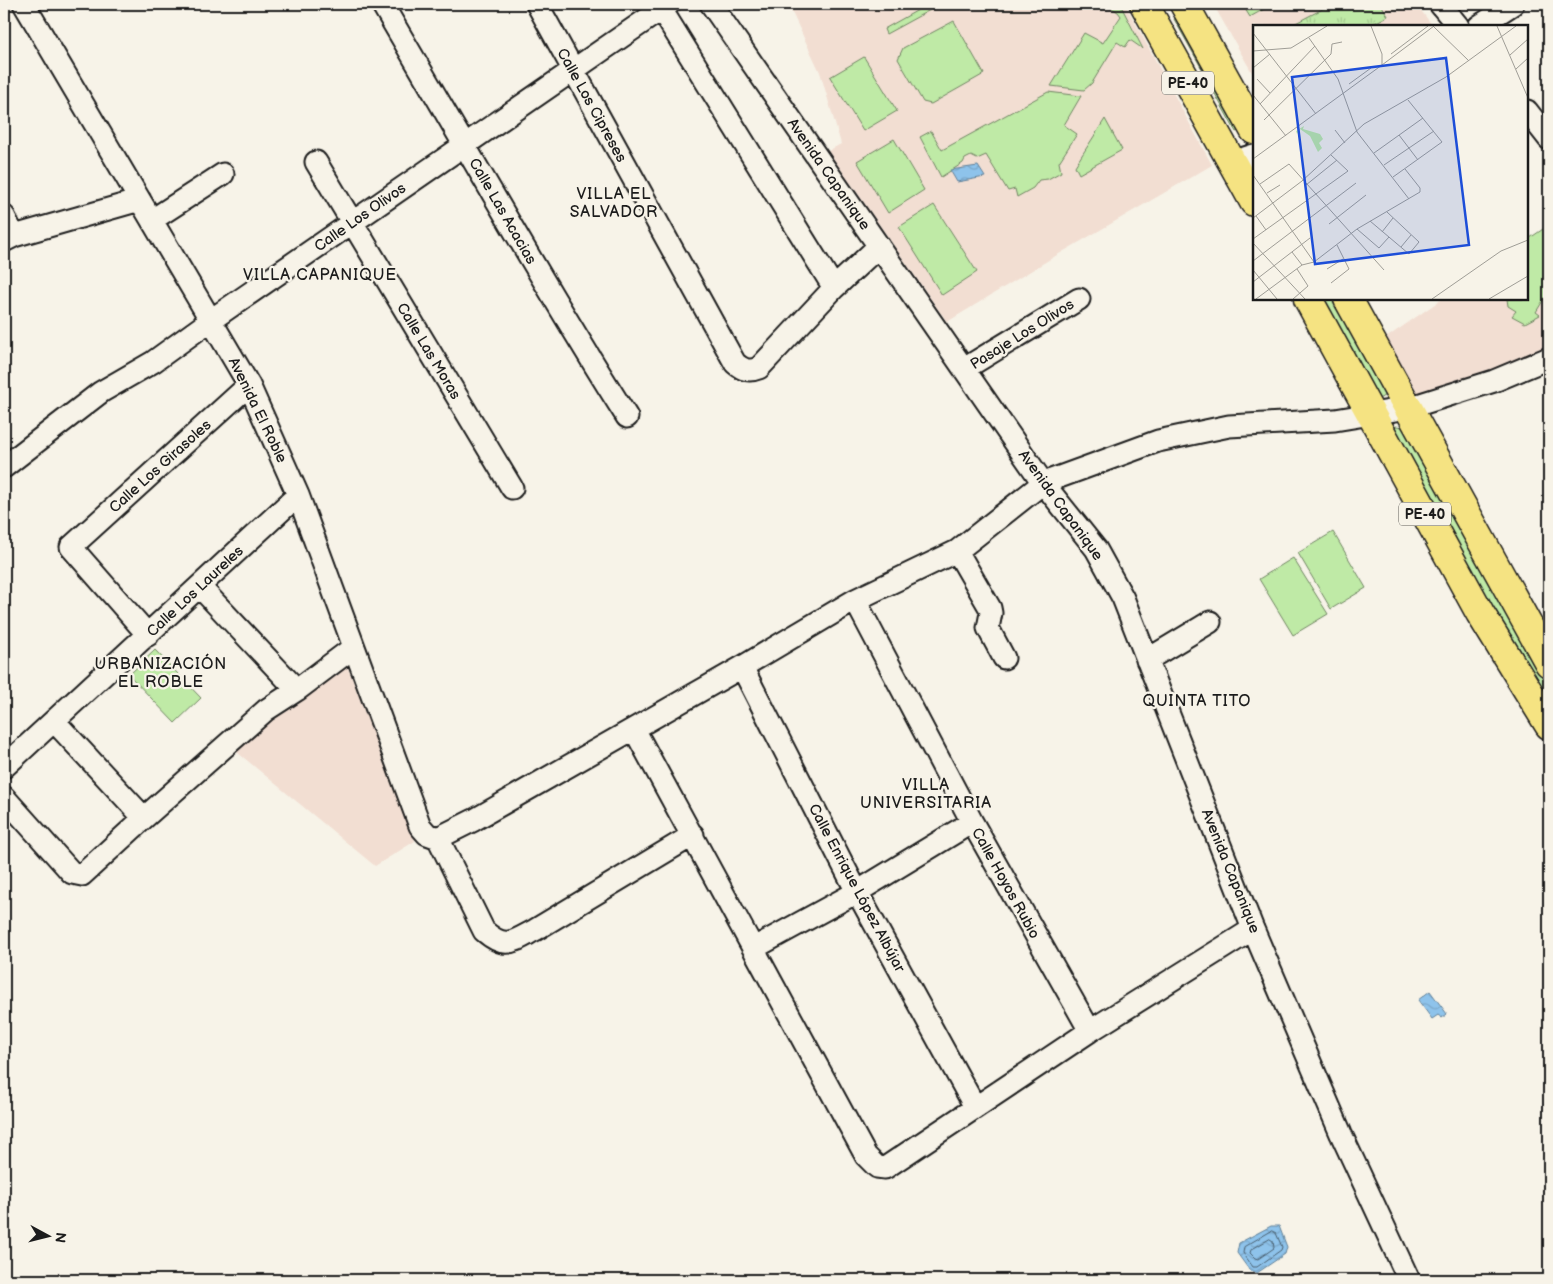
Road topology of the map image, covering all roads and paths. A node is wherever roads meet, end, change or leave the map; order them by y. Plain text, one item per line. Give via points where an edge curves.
1 (24, 4) edge
2 (382, 4) edge
3 (536, 4) edge
4 (711, 4) edge
5 (1144, 4) edge
6 (1184, 4) edge
7 (1440, 4) edge
8 (1513, 4) edge
9 (665, 6) edge
10 (1457, 25) edge
11 (1481, 25) edge
12 (573, 70) junction
13 (1528, 112) edge
14 (1253, 128) edge
15 (1549, 139) edge
16 (465, 144) junction
17 (1243, 158) edge
18 (316, 162) dead end
19 (223, 174) dead end
20 (1253, 198) edge
21 (140, 200) junction
22 (4, 216) edge
23 (152, 220) junction
24 (352, 222) junction
25 (9, 239) edge
26 (879, 246) junction
27 (834, 288) junction
28 (1079, 298) dead end
29 (1309, 300) edge
30 (1349, 300) edge
31 (211, 320) junction
32 (1549, 358) edge
33 (964, 369) junction
34 (249, 385) junction
35 (1408, 408) junction
36 (1372, 415) junction
37 (626, 416) dead end
38 (4, 467) edge
39 (1044, 483) junction
40 (512, 488) dead end
41 (298, 495) junction
42 (957, 551) junction
43 (200, 587) junction
44 (855, 600) junction
45 (1210, 622) dead end
46 (148, 635) junction
47 (354, 647) junction
48 (1004, 658) dead end
49 (1148, 660) junction
50 (1549, 663) edge
51 (742, 667) junction
52 (297, 690) junction
53 (54, 721) junction
54 (1549, 725) edge
55 (634, 729) junction
56 (4, 767) edge
57 (4, 797) edge
58 (144, 818) junction
59 (972, 822) junction
60 (693, 835) junction
61 (438, 838) junction
62 (858, 892) junction
63 (1253, 930) junction
64 (754, 948) junction
65 (1090, 1032) junction
66 (975, 1107) junction
67 (1409, 1280) edge

1 - 21 street, Avenida El Roble
2 - 16 street, Calle Las Acacias
3 - 12 street, Calle Los Cipreses
4 - 26 street, Avenida Capanique
5 - 17 highway, PE-40
6 - 14 highway, PE-40
7 - 10 street
8 - 11 street
9 - 12 street, Calle Los Olivos
9 - 27 street
12 - 16 street, Calle Los Olivos
12 - 27 street, Calle Los Cipreses via 735,363 742,369 752,371 759,368
13 - 15 street
16 - 24 street, Calle Los Olivos
16 - 37 street, Calle Las Acacias
17 - 20 highway, PE-40
18 - 24 street, Calle Las Moras
19 - 23 street
21 - 23 street, Avenida El Roble
21 - 25 street
22 - 25 street
23 - 31 street, Avenida El Roble
24 - 31 street, Calle Los Olivos
24 - 40 street, Calle Las Moras
26 - 27 street
26 - 33 street, Avenida Capanique
28 - 33 street, Pasaje Los Olivos
29 - 36 highway, PE-40
30 - 35 highway, PE-40
31 - 34 street, Avenida El Roble
31 - 38 street, Calle Los Olivos via 153,362 101,392
32 - 35 street via 1494,381
33 - 39 street, Avenida Capanique
34 - 41 street, Avenida El Roble
34 - 46 street, Calle Los Girasoles via 71,547
35 - 36 street
35 - 50 highway, PE-40
36 - 39 street via 1228,426 1158,441
36 - 54 highway, PE-40 via 1480,613
39 - 42 street
39 - 49 street, Avenida Capanique via 1096,549 1122,598
41 - 43 street, Calle Los Laureles
41 - 47 street, Avenida El Roble
42 - 44 street
42 - 48 street via 990,608 988,628
43 - 46 street, Calle Los Laureles
43 - 52 street
44 - 51 street
44 - 59 street, Calle Hoyos Rubio
45 - 49 street
46 - 53 street, Calle Los Laureles
47 - 52 street
47 - 61 street, Avenida El Roble via 420,826 427,834
49 - 63 street, Avenida Capanique
51 - 55 street
51 - 62 street, Calle Enrique López Albújar
52 - 58 street via 266,710
53 - 56 street, Calle Los Laureles
53 - 58 street
55 - 60 street
55 - 61 street
57 - 58 street via 76,875 86,873
59 - 62 street
59 - 65 street, Calle Hoyos Rubio
60 - 61 street via 535,930 504,944 484,931
60 - 64 street
62 - 64 street
62 - 66 street, Calle Enrique López Albújar
63 - 65 street
63 - 67 street, Avenida Capanique via 1341,1134
64 - 66 street via 866,1156 877,1167 885,1168
65 - 66 street

